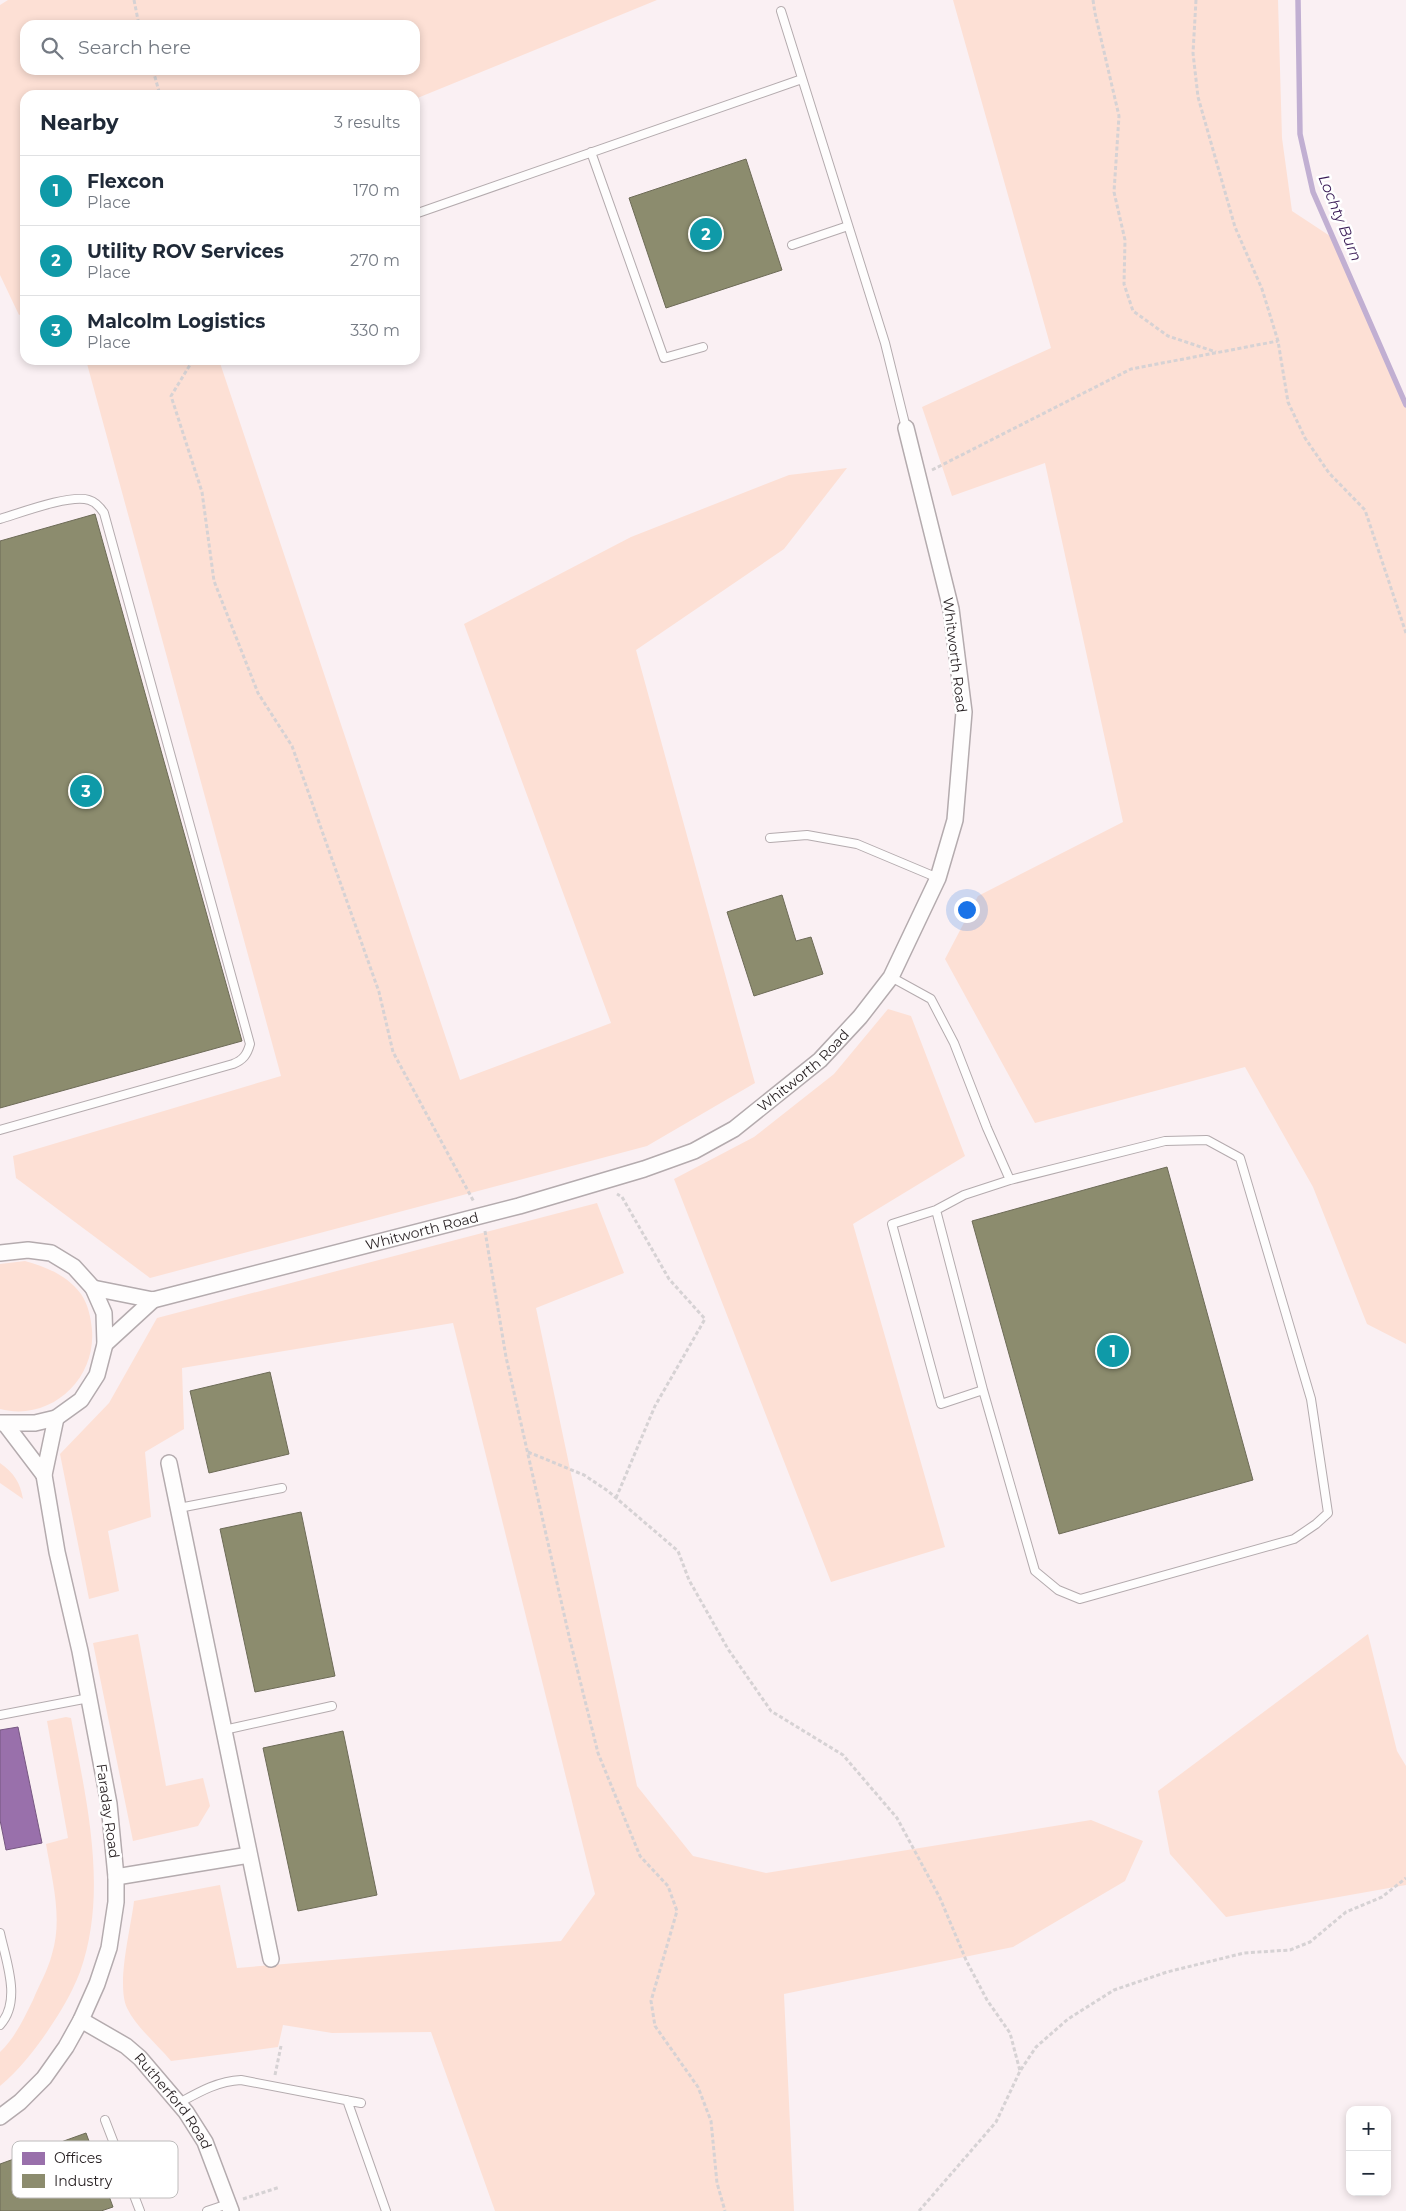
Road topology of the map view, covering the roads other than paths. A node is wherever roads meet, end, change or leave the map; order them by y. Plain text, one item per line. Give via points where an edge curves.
1 (782, 11) dead end
2 (802, 79) junction
3 (591, 152) junction
4 (420, 212) edge
5 (848, 226) junction
6 (792, 244) dead end
7 (703, 347) dead end
8 (906, 428) joint
9 (0, 519) edge
10 (770, 838) dead end
11 (938, 878) junction
12 (891, 978) junction
13 (0, 1130) edge
14 (1010, 1180) junction
15 (936, 1210) junction
16 (0, 1239) edge
17 (8, 1252) edge
18 (93, 1288) junction
19 (152, 1300) junction
20 (105, 1344) junction
21 (983, 1390) junction
22 (56, 1418) junction
23 (3, 1424) edge
24 (169, 1463) dead end
25 (44, 1475) junction
26 (282, 1488) dead end
27 (179, 1508) junction
28 (89, 1698) junction
29 (332, 1706) dead end
30 (0, 1716) edge
31 (224, 1730) junction
32 (250, 1855) junction
33 (116, 1877) junction
34 (0, 1933) edge
35 (271, 1959) dead end
36 (81, 2020) junction
37 (0, 2025) edge
38 (347, 2100) junction
39 (179, 2103) junction
40 (360, 2103) dead end
41 (0, 2117) edge
42 (106, 2120) dead end
43 (114, 2141) edge
44 (135, 2198) edge
45 (230, 2207) edge
46 (140, 2211) edge
47 (207, 2211) edge
48 (386, 2211) edge

1 - 2 lane
2 - 3 lane
2 - 5 lane
3 - 4 lane
3 - 7 lane via 664,358
5 - 6 lane
5 - 8 lane via 885,343
8 - 11 street, Whitworth Road via 951,609 964,712 955,820
9 - 13 lane via 76,499 92,500 104,512 250,1044 248,1054 233,1064
10 - 11 lane via 806,835 857,844
11 - 12 street, Whitworth Road
12 - 14 lane via 931,999 954,1044
12 - 19 street, Whitworth Road via 860,1018 820,1060 734,1129 694,1151 644,1169 482,1215
14 - 15 lane via 964,1195
14 - 21 lane via 1165,1141 1207,1140 1240,1158 1311,1399 1328,1512 1294,1539 1080,1599 1058,1590 1035,1571
15 - 21 lane
15 - 21 lane via 892,1224 940,1404
16 - 17 street
17 - 18 street via 51,1253 74,1267
18 - 19 street, Whitworth Road
18 - 20 street via 104,1312
19 - 20 street, Whitworth Road
20 - 22 street via 97,1375 80,1400
22 - 23 street via 35,1423
22 - 25 street, Faraday Road
23 - 25 street, Faraday Road
24 - 27 street
25 - 28 street, Faraday Road
26 - 27 lane
27 - 31 street
28 - 30 lane
28 - 33 street, Faraday Road via 109,1804
29 - 31 lane
31 - 32 street
32 - 33 street
32 - 35 street
33 - 36 street, Faraday Road via 109,1948
34 - 37 lane via 11,1987 8,2014
36 - 39 street, Rutherford Road via 126,2046
36 - 41 street, Faraday Road via 44,2078
38 - 39 lane via 241,2080 209,2087
38 - 40 lane
38 - 48 lane
39 - 45 street, Rutherford Road via 204,2142
42 - 43 lane
44 - 46 lane
45 - 47 lane

